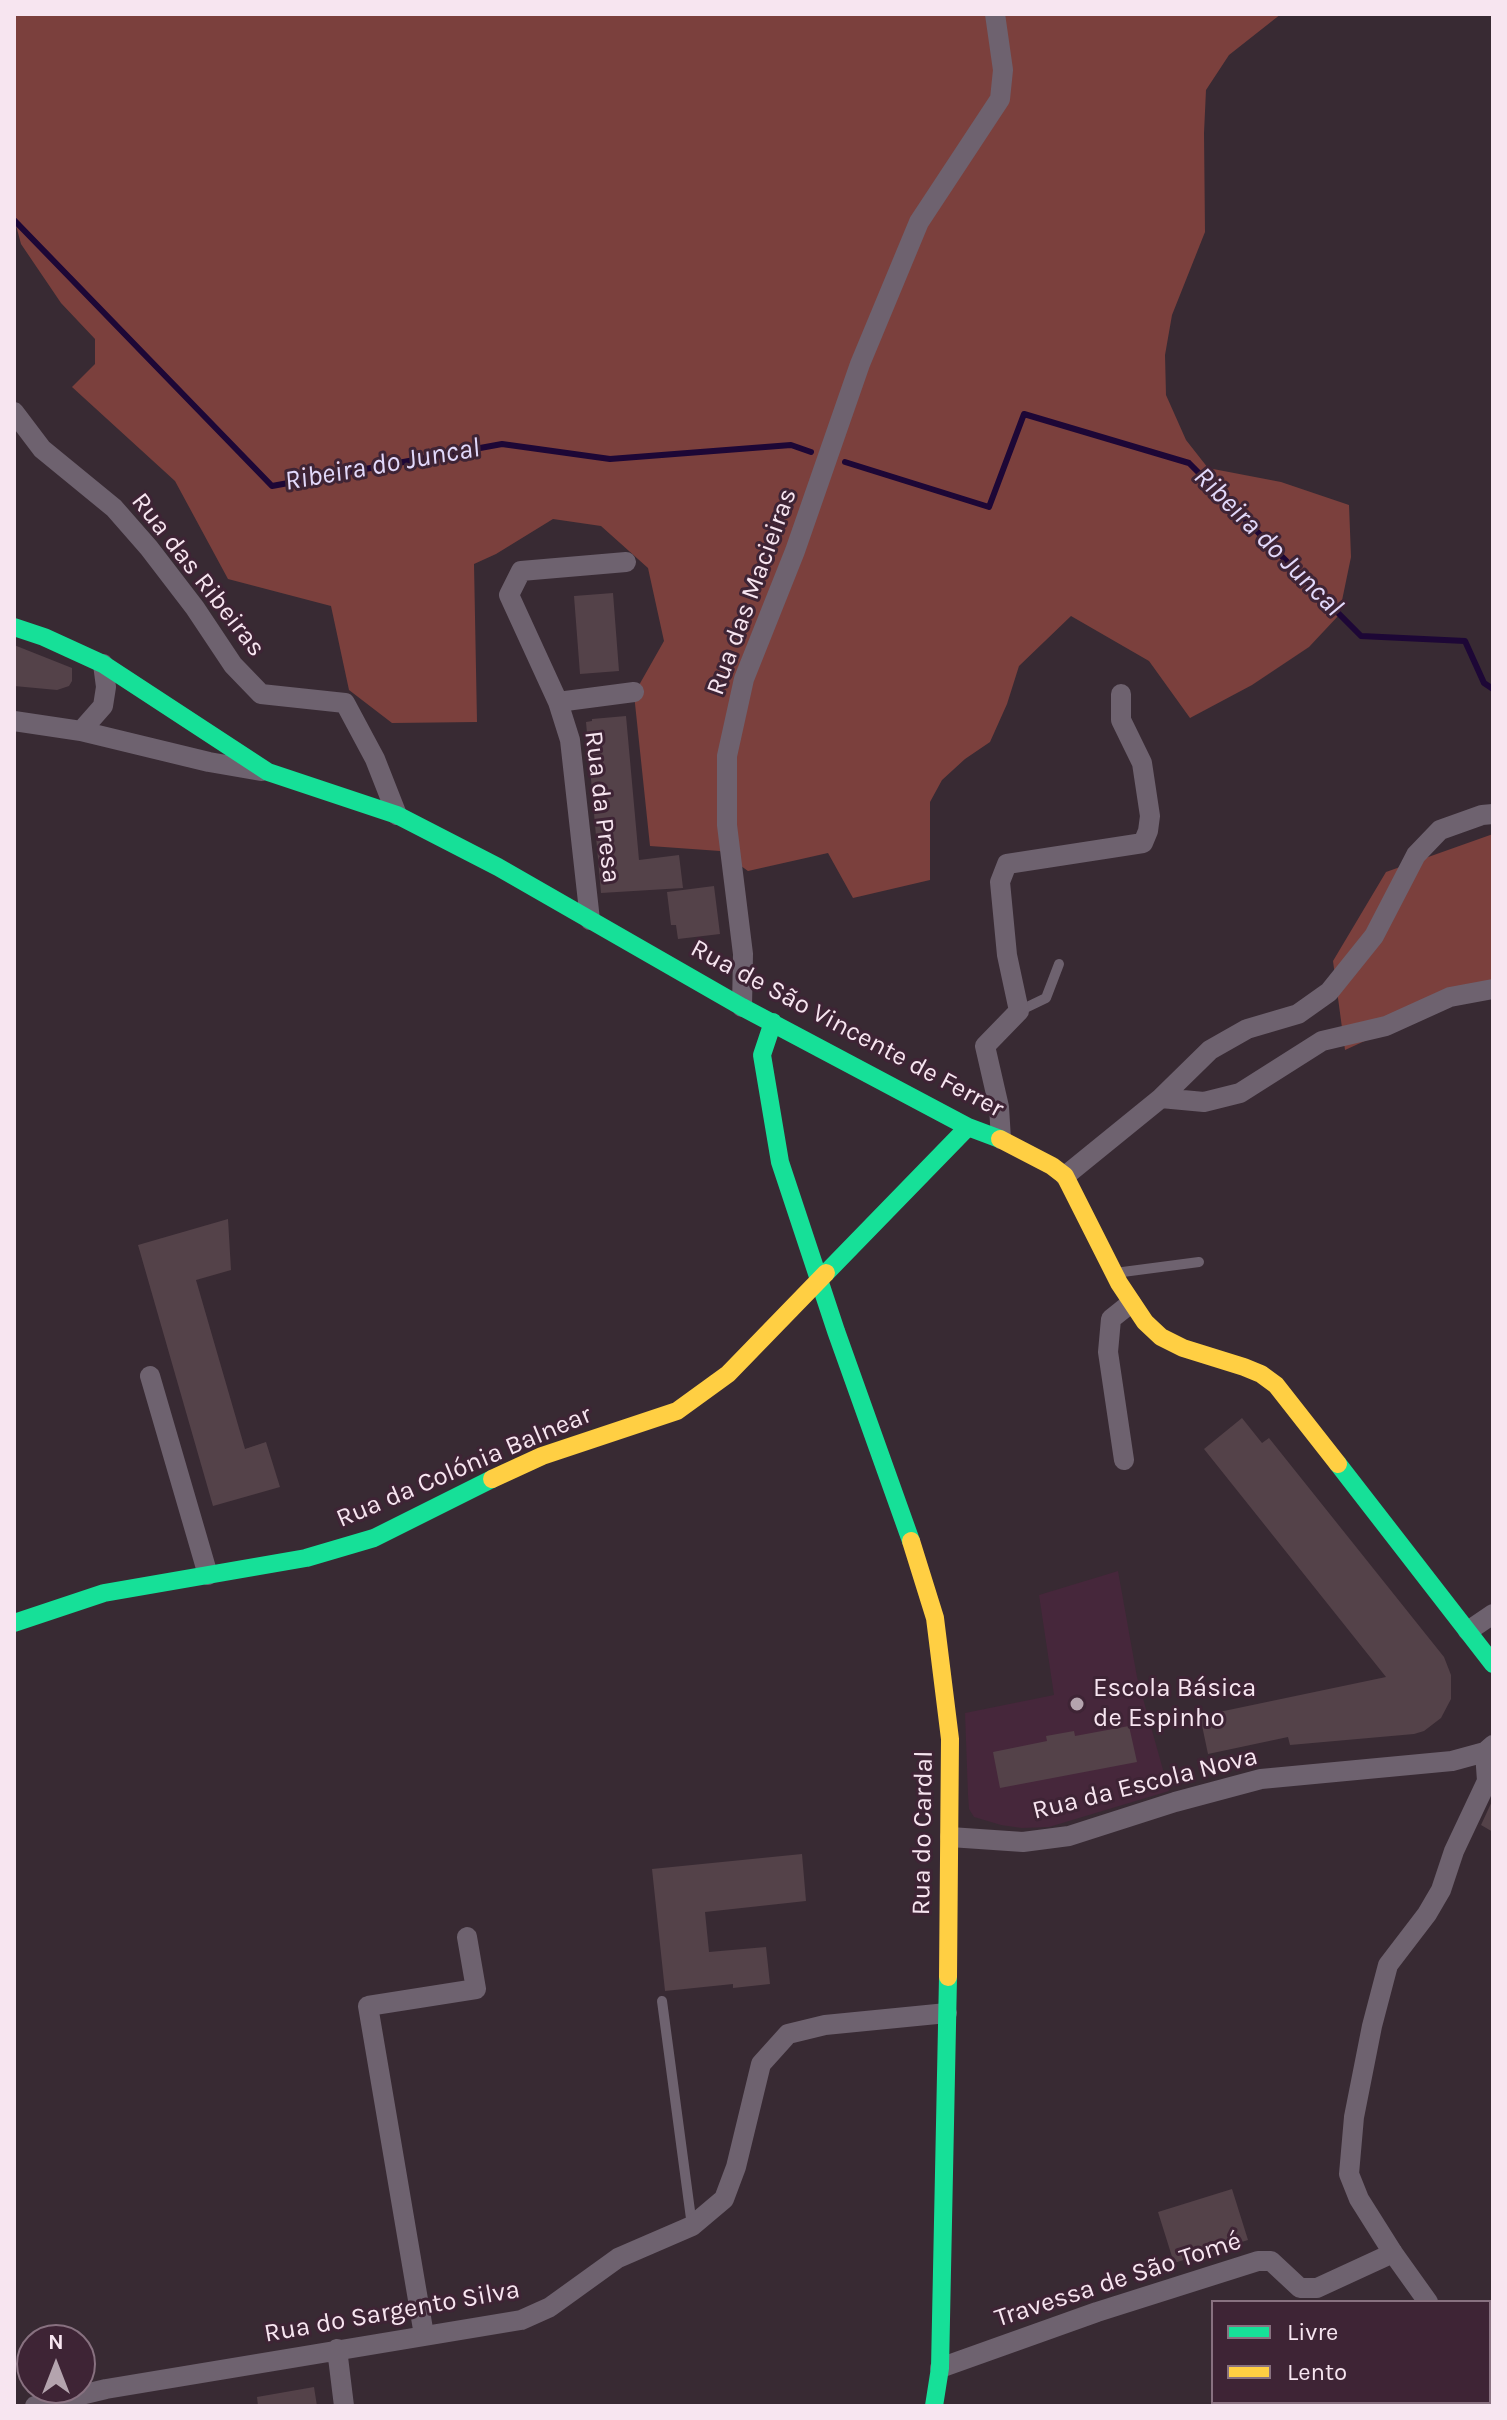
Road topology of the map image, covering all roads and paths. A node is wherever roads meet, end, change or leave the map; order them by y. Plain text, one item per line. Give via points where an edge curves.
1 (995, 14) edge
2 (14, 412) edge
3 (626, 562) dead end
4 (14, 627) edge
5 (103, 664) junction
6 (634, 692) dead end
7 (1121, 694) dead end
8 (558, 702) junction
9 (14, 721) edge
10 (81, 731) junction
11 (268, 772) junction
12 (1493, 814) edge
13 (397, 815) junction
14 (590, 920) junction
15 (1059, 964) dead end
16 (1493, 989) edge
17 (742, 1007) junction
18 (1019, 1011) junction
19 (773, 1022) junction
20 (1161, 1098) junction
21 (968, 1127) junction
22 (1001, 1139) junction
23 (1065, 1176) junction
24 (1199, 1262) dead end
25 (1113, 1273) junction
26 (821, 1281) junction
27 (1131, 1303) junction
28 (150, 1376) dead end
29 (1124, 1460) dead end
30 (208, 1575) junction
31 (1493, 1614) edge
32 (14, 1623) edge
33 (1468, 1631) junction
34 (1493, 1664) edge
35 (1489, 1748) edge
36 (950, 1837) junction
37 (467, 1937) dead end
38 (662, 2001) dead end
39 (947, 2013) junction
40 (692, 2226) junction
41 (1393, 2253) junction
42 (1309, 2295) edge
43 (1427, 2300) edge
44 (424, 2335) junction
45 (337, 2349) junction
46 (940, 2368) junction
47 (35, 2406) edge
48 (344, 2406) edge
49 (934, 2406) edge

1 - 17 street, Rua das Macieiras via 1003,70 1000,99 919,222 860,364 744,679 727,756 727,825 743,954
2 - 13 street, Rua das Ribeiras via 42,449 114,508 261,694 345,703
3 - 8 street, Rua da Presa via 521,571 509,595
4 - 5 street, Rua de São Vincente de Ferrer
5 - 10 street via 103,706
5 - 11 street, Rua de São Vincente de Ferrer
6 - 8 street, Rua da Presa
7 - 18 street via 1121,720 1142,763 1148,831 1143,843 1007,864 1000,882
8 - 14 street, Rua da Presa via 570,740
9 - 10 street
10 - 11 street
11 - 13 street, Rua de São Vincente de Ferrer
12 - 20 street via 1440,830 1416,855 1374,936 1329,992 1298,1014 1247,1029 1210,1050
13 - 14 street, Rua de São Vincente de Ferrer
14 - 17 street, Rua de São Vincente de Ferrer
15 - 18 lane via 1046,998
16 - 20 street via 1450,997 1386,1026 1322,1041 1240,1093 1204,1102
17 - 19 street, Rua de São Vincente de Ferrer
18 - 22 street via 985,1046
19 - 21 street, Rua de São Vincente de Ferrer
19 - 26 street, Rua do Cardal via 762,1055 780,1162
20 - 23 street
21 - 22 street, Rua de São Vincente de Ferrer
21 - 26 street, Rua da Colónia Balnear
22 - 23 street, Rua de São Vincente de Ferrer
23 - 25 street
24 - 25 lane
25 - 27 street
26 - 30 street, Rua da Colónia Balnear via 728,1374 677,1411 542,1456 374,1538 306,1558
26 - 36 street, Rua do Cardal via 935,1618 950,1739
27 - 29 street via 1111,1319 1108,1352
27 - 33 street via 1161,1337 1261,1374 1276,1385
28 - 30 street
30 - 32 street, Rua da Colónia Balnear via 104,1593
31 - 33 street
33 - 34 street
35 - 36 street, Rua da Escola Nova via 1452,1761 1261,1779 1069,1836 1023,1842
35 - 41 street via 1487,1781 1441,1890 1388,1965 1354,2117 1349,2174
36 - 39 street, Rua do Cardal
37 - 44 street via 476,1989 368,2006
38 - 40 lane
39 - 40 street, Rua do Sargento Silva via 825,2025 788,2034 761,2064 724,2199
39 - 46 street, Rua do Cardal
40 - 44 street, Rua do Sargento Silva via 618,2258 550,2307 521,2320
41 - 42 street, Travessa de São Tomé
41 - 43 street
42 - 46 street, Travessa de São Tomé via 1271,2261 1258,2261
44 - 45 street, Rua do Sargento Silva
45 - 47 street, Rua do Sargento Silva
45 - 48 street
46 - 49 street, Rua do Cardal

